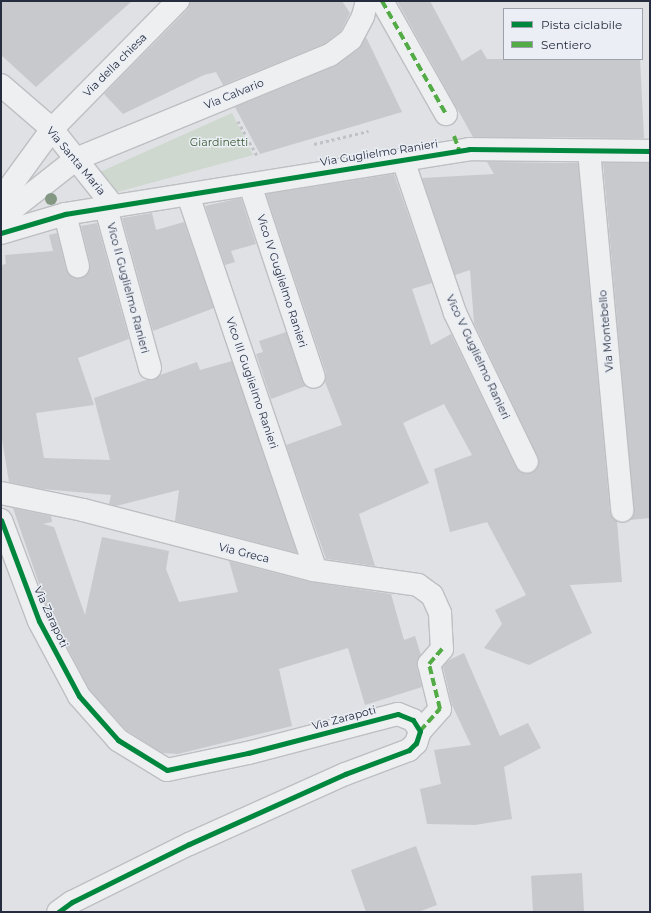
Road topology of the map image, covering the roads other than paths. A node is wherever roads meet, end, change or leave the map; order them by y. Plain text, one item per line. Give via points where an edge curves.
1 (178, 1) edge
2 (367, 1) edge
3 (382, 1) edge
4 (1, 85) edge
5 (446, 114) dead end
6 (52, 130) junction
7 (589, 151) junction
8 (650, 151) edge
9 (76, 159) junction
10 (403, 160) junction
11 (250, 185) junction
12 (188, 195) junction
13 (1, 199) edge
14 (110, 208) junction
15 (65, 214) junction
16 (1, 218) edge
17 (1, 233) edge
18 (78, 266) dead end
19 (150, 368) dead end
20 (314, 377) dead end
21 (527, 462) dead end
22 (1, 493) edge
23 (622, 510) dead end
24 (1, 520) edge
25 (316, 570) junction
26 (420, 731) junction
27 (58, 912) edge

1 - 6 street, Via della chiesa
2 - 9 street, Via Calvario via 363,16 351,39 330,55
3 - 5 street
4 - 6 street, Via Santa Maria
6 - 9 street, Via Santa Maria
6 - 13 street, Via della chiesa
7 - 8 street, Via Guglielmo Ranieri
7 - 10 street, Via Guglielmo Ranieri via 456,143
7 - 23 street, Via Montebello
9 - 14 street, Via Santa Maria
9 - 16 street, Via Calvario
10 - 11 street, Via Guglielmo Ranieri
10 - 21 street, Vico V Guglielmo Ranieri via 455,313
11 - 12 street, Via Guglielmo Ranieri
11 - 20 street, Vico IV Guglielmo Ranieri
12 - 14 street, Via Guglielmo Ranieri
12 - 25 street, Vico III Guglielmo Ranieri
14 - 15 street, Via Guglielmo Ranieri
14 - 19 street, Vico II Guglielmo Ranieri
15 - 17 street, Via Guglielmo Ranieri
15 - 18 street
22 - 25 street, Via Greca via 83,510
24 - 26 street, Via Zarapoti via 39,621 80,696 118,740 167,770 263,750 398,714 413,720
25 - 26 street, Via Greca via 418,585 432,595 440,613 442,649 429,664 440,710
26 - 27 street via 416,743 409,750 345,774 189,844 72,902

